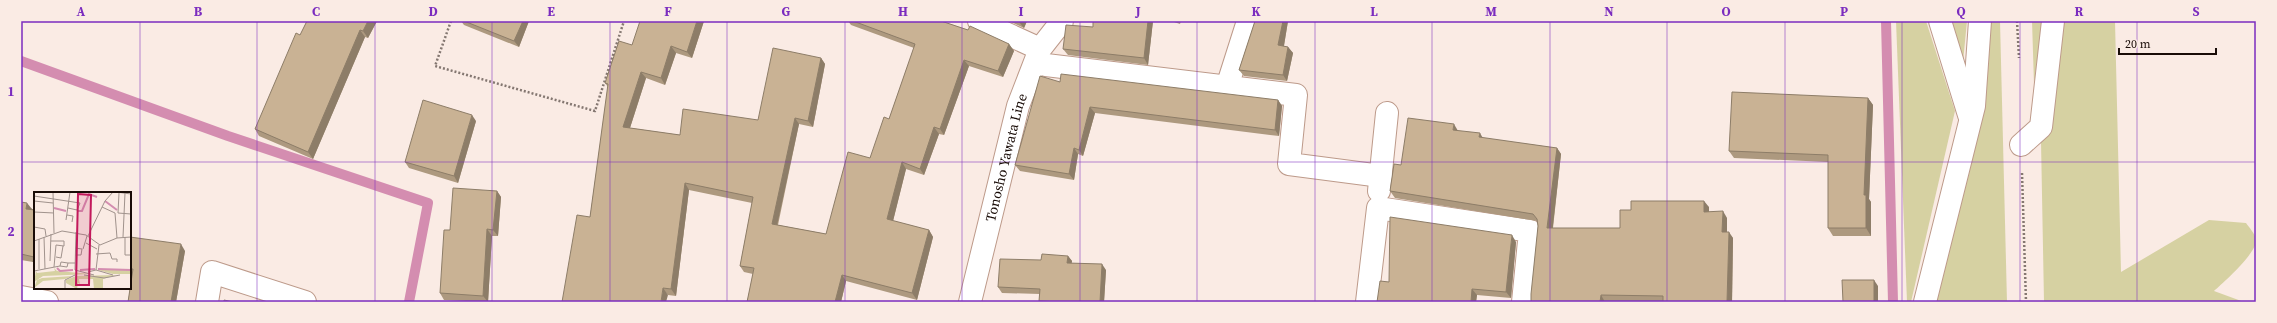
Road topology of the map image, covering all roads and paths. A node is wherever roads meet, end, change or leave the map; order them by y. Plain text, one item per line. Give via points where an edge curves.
1 (451, 21) edge
2 (624, 21) edge
3 (979, 21) edge
4 (1062, 21) edge
5 (1248, 21) edge
6 (1940, 21) edge
7 (1980, 21) edge
8 (2053, 21) edge
9 (1043, 57) junction
10 (1227, 87) junction
11 (1387, 113) dead end
12 (1971, 120) junction
13 (2021, 145) dead end
14 (1381, 176) junction
15 (1378, 208) junction
16 (21, 297) edge
17 (47, 302) edge
18 (207, 302) edge
19 (305, 302) edge
20 (970, 302) edge
21 (1367, 302) edge
22 (1523, 302) edge
23 (1925, 302) edge

1 - 2 path via 435,66 595,111
3 - 9 street
4 - 9 street, Tonosho Yawata Line
5 - 10 street
6 - 12 street
7 - 12 street
8 - 13 street via 2041,127
9 - 10 street
9 - 20 street, Tonosho Yawata Line via 1018,106
10 - 14 street via 1296,96 1289,164
11 - 14 street
12 - 23 street
14 - 15 street
15 - 21 street
15 - 22 street via 1530,231
16 - 17 street
18 - 19 street via 212,272

